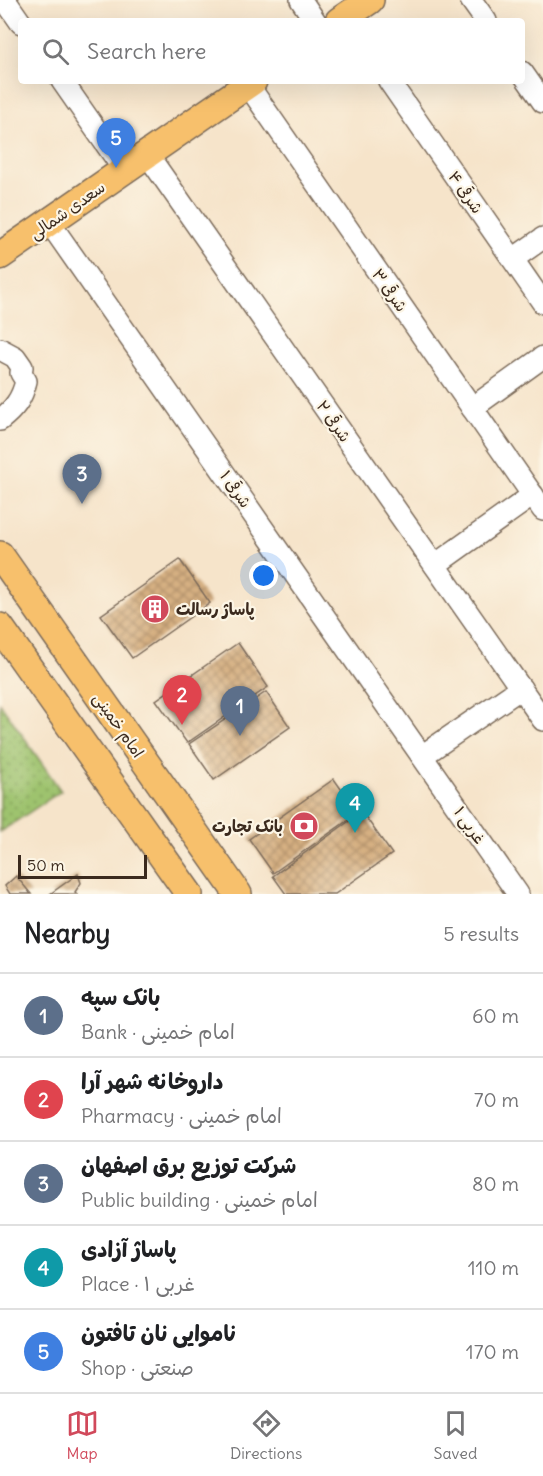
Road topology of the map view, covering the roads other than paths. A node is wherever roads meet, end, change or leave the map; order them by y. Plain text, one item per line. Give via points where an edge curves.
1 (5, 0) edge
2 (301, 0) edge
3 (370, 0) edge
4 (471, 0) edge
5 (313, 18) edge
6 (347, 18) edge
7 (484, 18) edge
8 (18, 19) edge
9 (525, 76) edge
10 (64, 84) edge
11 (249, 84) edge
12 (251, 84) edge
13 (391, 84) edge
14 (543, 102) edge
15 (147, 154) junction
16 (124, 170) junction
17 (49, 222) junction
18 (543, 238) edge
19 (0, 256) edge
20 (513, 259) junction
21 (543, 303) edge
22 (0, 349) edge
23 (543, 357) edge
24 (472, 408) junction
25 (0, 420) edge
26 (538, 502) edge
27 (4, 561) edge
28 (435, 565) junction
29 (0, 606) edge
30 (0, 627) edge
31 (30, 669) junction
32 (521, 688) junction
33 (110, 711) junction
34 (543, 720) edge
35 (422, 756) junction
36 (189, 894) edge
37 (238, 894) edge
38 (518, 894) edge

1 - 8 street
2 - 5 street
3 - 6 main road
4 - 7 street
9 - 14 street
10 - 16 street
11 - 15 main road, سعدی شمالی
12 - 24 street, ۳ شرقی
13 - 20 street, ۴ شرقی
15 - 16 main road, سعدی شمالی
15 - 28 street, ۲ شرقی
16 - 17 main road, سعدی شمالی
17 - 19 main road, سعدی شمالی
17 - 35 street, ۱ شرقی
18 - 20 street
20 - 21 street, ۴ شرقی
22 - 25 street via 15,357 26,381 14,409
23 - 24 street
24 - 26 street, ۳ شرقی
26 - 28 street
27 - 29 main road via 25,609 13,615
27 - 33 main road, امام خمینی
28 - 32 street, ۲ شرقی
30 - 31 main road
31 - 33 main road via 29,660 14,637 14,631 26,625 33,627 77,690
31 - 36 main road
32 - 34 street, ۲ شرقی
32 - 35 street
33 - 37 main road, امام خمینی
35 - 38 street, ۱ غربی

